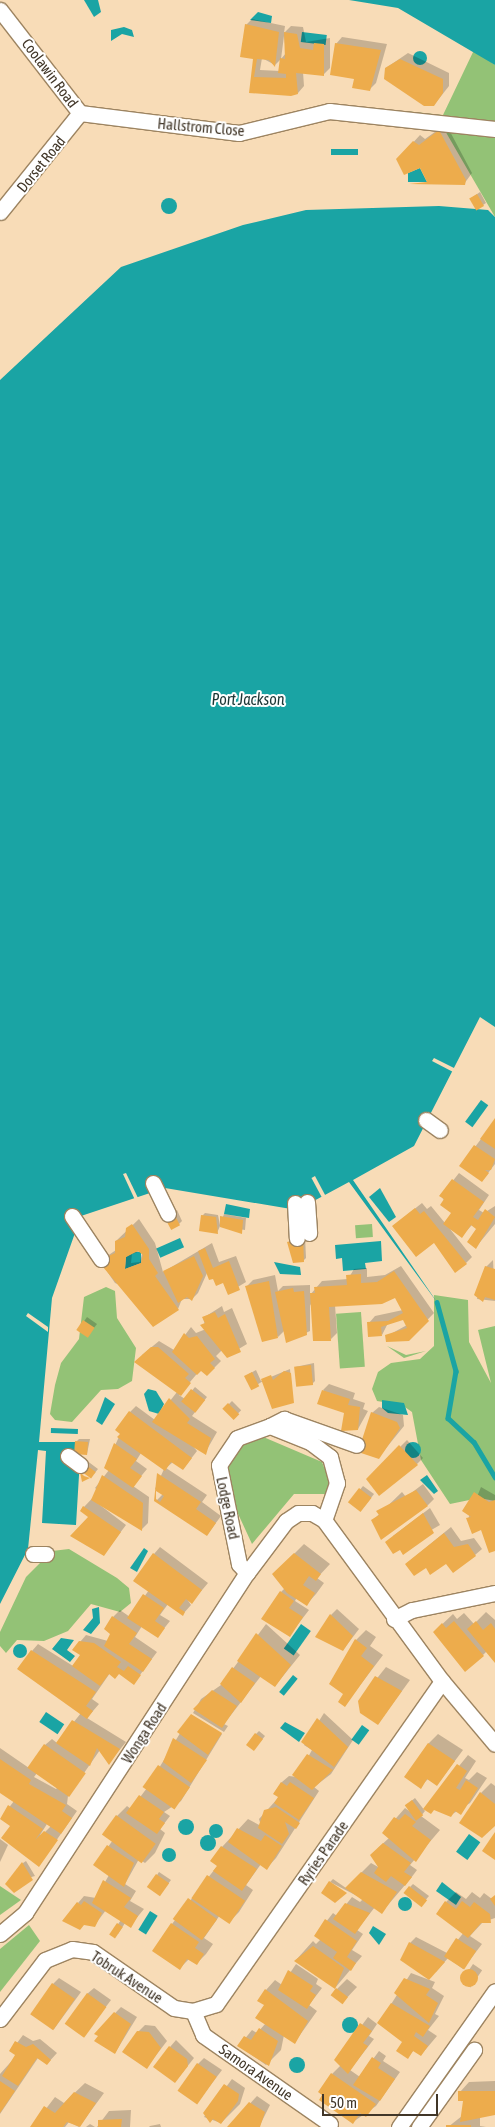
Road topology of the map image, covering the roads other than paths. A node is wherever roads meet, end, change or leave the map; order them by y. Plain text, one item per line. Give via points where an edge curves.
1 (0, 10) edge
2 (80, 113) junction
3 (495, 129) edge
4 (0, 212) edge
5 (426, 1120) dead end
6 (440, 1130) dead end
7 (154, 1183) dead end
8 (301, 1202) dead end
9 (168, 1214) dead end
10 (72, 1216) dead end
11 (303, 1235) dead end
12 (101, 1259) dead end
13 (270, 1426) junction
14 (357, 1445) dead end
15 (324, 1520) junction
16 (247, 1573) junction
17 (495, 1593) edge
18 (394, 1619) junction
19 (442, 1681) junction
20 (495, 1744) edge
21 (0, 1934) edge
22 (495, 1991) edge
23 (194, 2011) junction
24 (0, 2019) edge
25 (474, 2050) dead end
26 (330, 2124) dead end
27 (399, 2127) edge
28 (419, 2127) edge

1 - 2 street, Coolawin Road
2 - 3 street, Hallstrom Close via 239,133 329,111 379,119 402,117
2 - 4 street, Dorset Road
5 - 6 street
7 - 9 street
8 - 11 street
10 - 12 street
13 - 14 street, Lodge Road via 284,1419
13 - 15 street via 310,1442 330,1457 337,1489
13 - 16 street, Lodge Road via 237,1438 219,1465 240,1564
15 - 16 street, Wonga Road via 306,1511 292,1515
15 - 18 street
16 - 21 street, Wonga Road via 25,1913
17 - 18 street via 412,1610
18 - 19 street
19 - 20 street
19 - 23 street, Ryries Parade via 227,1992 216,2004
22 - 27 street
23 - 24 street, Tobruk Avenue via 174,2008 93,1952 72,1949 44,1960
23 - 26 street, Samora Avenue via 203,2035
25 - 28 street

